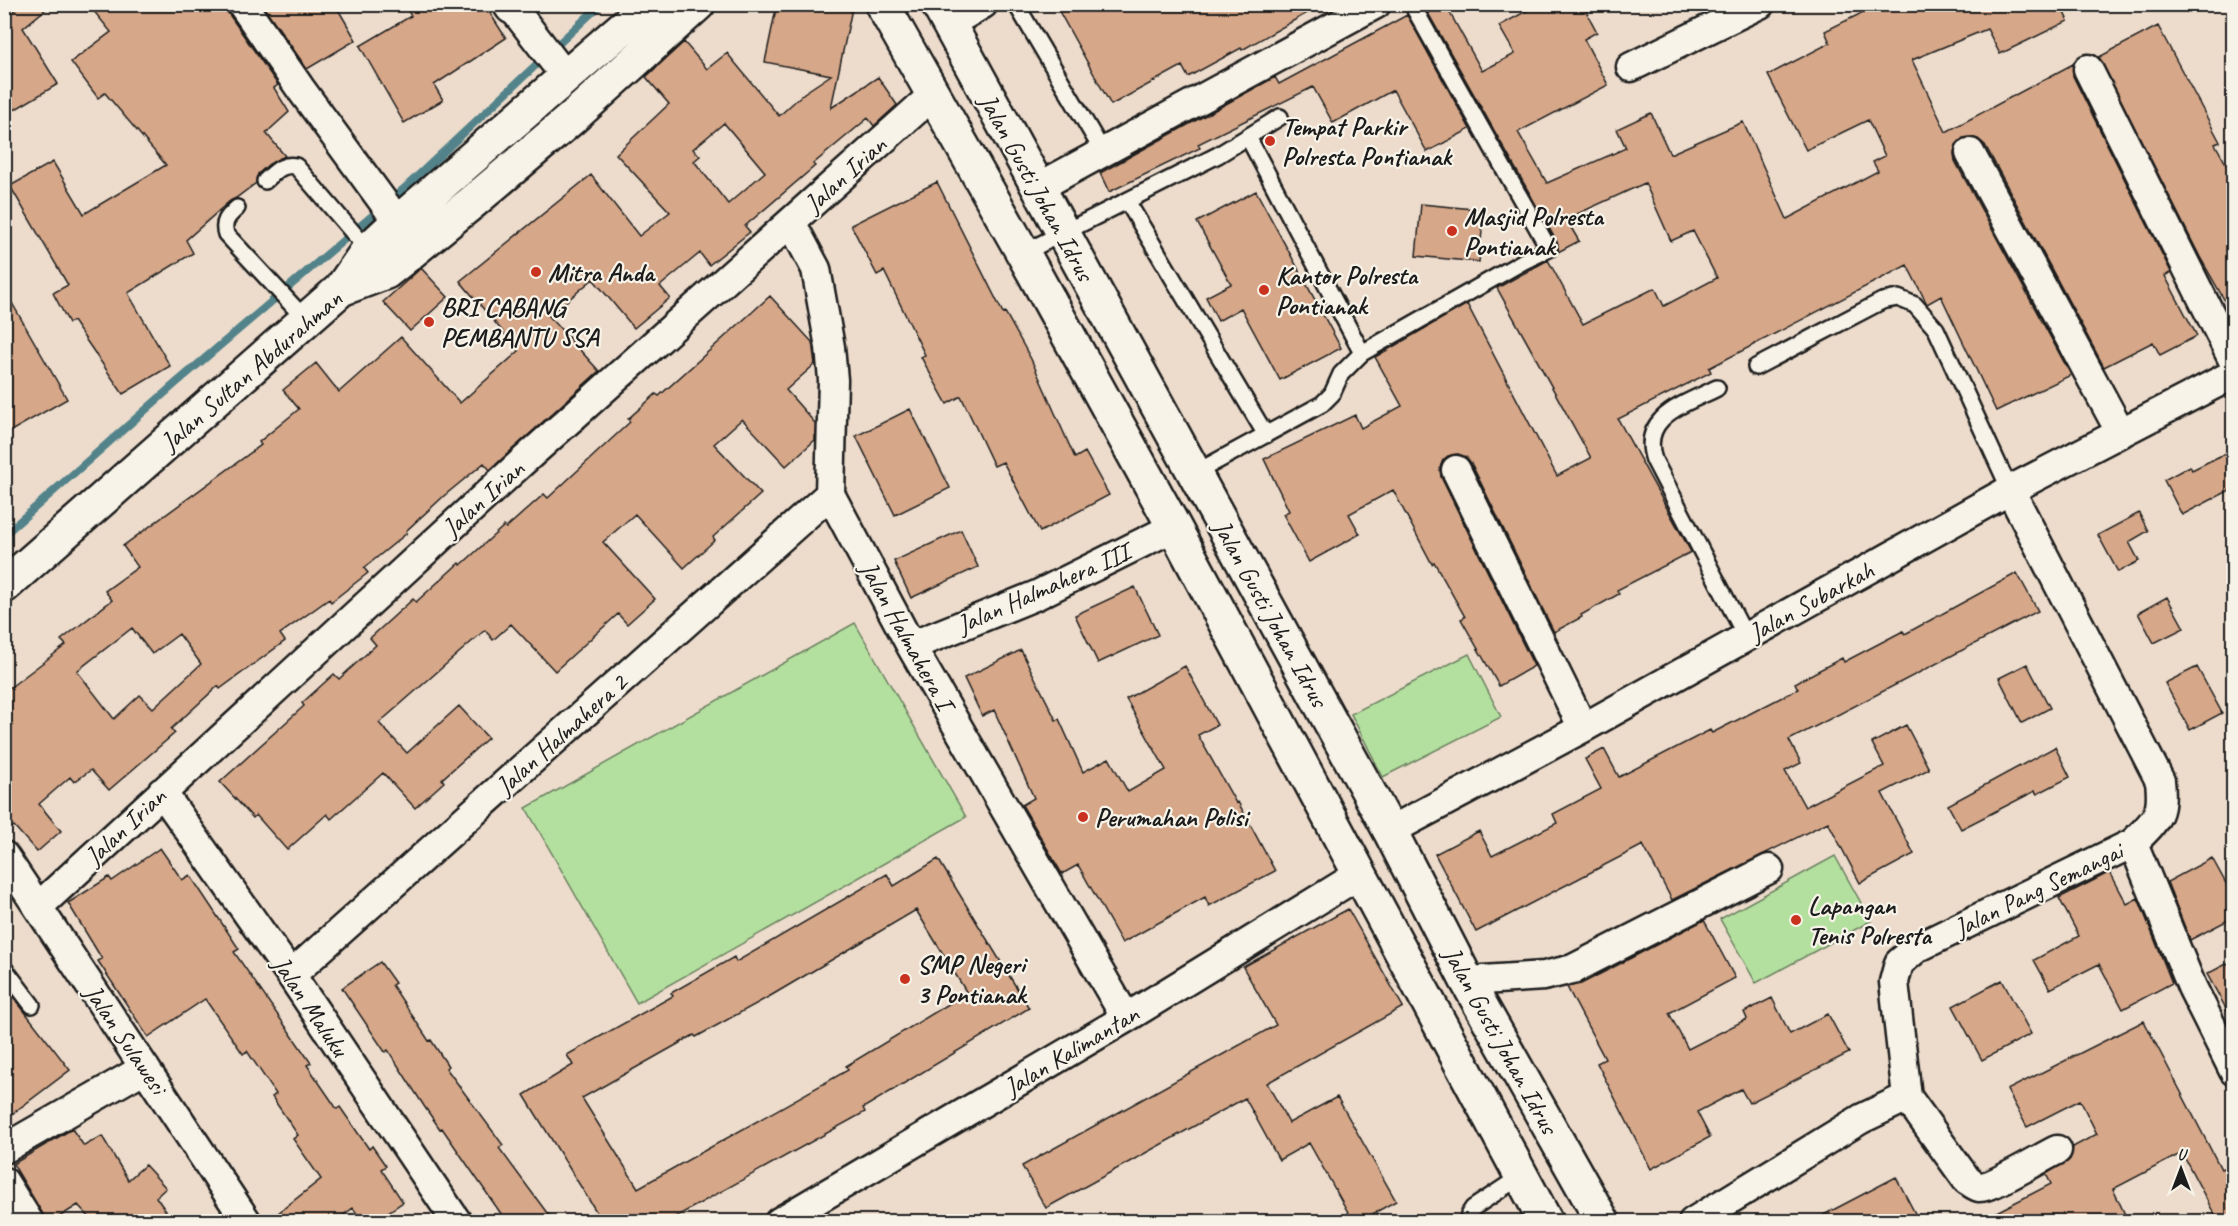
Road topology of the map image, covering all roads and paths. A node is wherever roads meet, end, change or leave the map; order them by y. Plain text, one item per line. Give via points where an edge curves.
1 (242, 4) edge
2 (650, 4) edge
3 (698, 4) edge
4 (882, 4) edge
5 (983, 4) edge
6 (1016, 4) edge
7 (1376, 4) edge
8 (1760, 4) edge
9 (511, 6) edge
10 (1414, 10) dead end
11 (943, 14) edge
12 (1631, 67) dead end
13 (2088, 69) dead end
14 (565, 76) junction
15 (933, 95) junction
16 (1280, 117) dead end
17 (1248, 137) junction
18 (1103, 153) junction
19 (1970, 153) dead end
20 (265, 181) dead end
21 (1037, 188) junction
22 (1127, 201) junction
23 (237, 208) dead end
24 (397, 221) junction
25 (791, 222) junction
26 (1062, 234) junction
27 (357, 238) junction
28 (1023, 253) junction
29 (341, 289) junction
30 (290, 302) junction
31 (1124, 346) junction
32 (1362, 353) junction
33 (2234, 362) edge
34 (1086, 368) junction
35 (1756, 368) dead end
36 (2234, 375) edge
37 (1717, 388) dead end
38 (2121, 433) junction
39 (1266, 435) junction
40 (1456, 470) dead end
41 (1195, 473) junction
42 (2010, 490) junction
43 (830, 494) junction
44 (1173, 527) junction
45 (4, 586) edge
46 (1746, 638) junction
47 (911, 646) junction
48 (1583, 728) junction
49 (162, 792) junction
50 (1390, 831) junction
51 (2133, 843) junction
52 (4, 856) edge
53 (1769, 868) dead end
54 (1360, 874) junction
55 (38, 907) junction
56 (4, 968) edge
57 (291, 975) junction
58 (1467, 981) junction
59 (32, 1005) dead end
60 (1126, 1018) junction
61 (145, 1068) junction
62 (2234, 1071) edge
63 (1907, 1097) junction
64 (4, 1149) edge
65 (2057, 1150) dead end
66 (1521, 1176) junction
67 (4, 1182) edge
68 (446, 1216) edge
69 (29, 1221) edge
70 (247, 1221) edge
71 (778, 1221) edge
72 (1468, 1221) edge
73 (1546, 1221) edge
74 (1603, 1221) edge
75 (1693, 1221) edge

1 - 24 street
2 - 14 street
3 - 29 street, Jalan Sultan Abdurahman via 572,118 400,261 386,272
4 - 15 street, Jalan Gusti Johan Idrus
5 - 11 street
6 - 18 lane
7 - 18 street
8 - 12 street
9 - 14 street
10 - 32 lane via 1549,249
11 - 21 street, Jalan Gusti Johan Idrus
13 - 33 street
14 - 24 street
15 - 25 street, Jalan Irian
15 - 28 street, Jalan Gusti Johan Idrus
16 - 17 lane
17 - 22 lane
17 - 32 lane
18 - 21 street
19 - 38 street
20 - 27 lane via 279,168 296,166
21 - 26 street, Jalan Gusti Johan Idrus
22 - 26 lane
22 - 39 lane
23 - 30 lane via 227,217 226,234
24 - 27 street
25 - 43 street, Jalan Halmahera I via 816,269 830,347
25 - 49 street, Jalan Irian
26 - 28 lane
26 - 31 street, Jalan Gusti Johan Idrus
27 - 29 street
28 - 34 street, Jalan Gusti Johan Idrus
29 - 30 street, Jalan Sultan Abdurahman
30 - 45 street, Jalan Sultan Abdurahman
31 - 34 street
31 - 41 street, Jalan Gusti Johan Idrus
32 - 39 lane via 1341,374 1322,404
34 - 44 street, Jalan Gusti Johan Idrus
35 - 42 lane via 1882,301 1898,298 1915,305 1936,329
36 - 38 street, Jalan Subarkah
37 - 46 lane via 1663,417 1651,434 1650,448
38 - 42 street, Jalan Subarkah
39 - 41 lane
40 - 48 street
41 - 50 street, Jalan Gusti Johan Idrus
42 - 46 street, Jalan Subarkah
42 - 51 street, Jalan Pang Semangai via 2160,781 2162,797 2156,820
43 - 47 street, Jalan Halmahera I
43 - 57 street, Jalan Halmahera 2
44 - 47 street, Jalan Halmahera III via 1036,595
44 - 54 street, Jalan Gusti Johan Idrus
46 - 48 street, Jalan Subarkah
47 - 60 street, Jalan Halmahera I
48 - 50 street, Jalan Subarkah
49 - 55 street, Jalan Irian
49 - 57 street, Jalan Maluku
50 - 58 street, Jalan Gusti Johan Idrus
51 - 62 street via 2196,997
51 - 63 street, Jalan Pang Semangai via 1917,948 1899,963 1894,982
52 - 55 street, Jalan Sulawesi
53 - 58 street via 1573,969 1544,976
54 - 60 street, Jalan Kalimantan
54 - 66 street, Jalan Gusti Johan Idrus
55 - 61 street, Jalan Sulawesi
56 - 59 lane
57 - 68 street, Jalan Maluku
58 - 74 street, Jalan Gusti Johan Idrus
60 - 71 street, Jalan Kalimantan
61 - 64 street
61 - 70 street, Jalan Sulawesi
63 - 65 street via 1967,1180 1976,1186 1993,1183
63 - 75 street via 1861,1119
66 - 72 lane via 1473,1208
66 - 73 street, Jalan Gusti Johan Idrus
67 - 69 street

